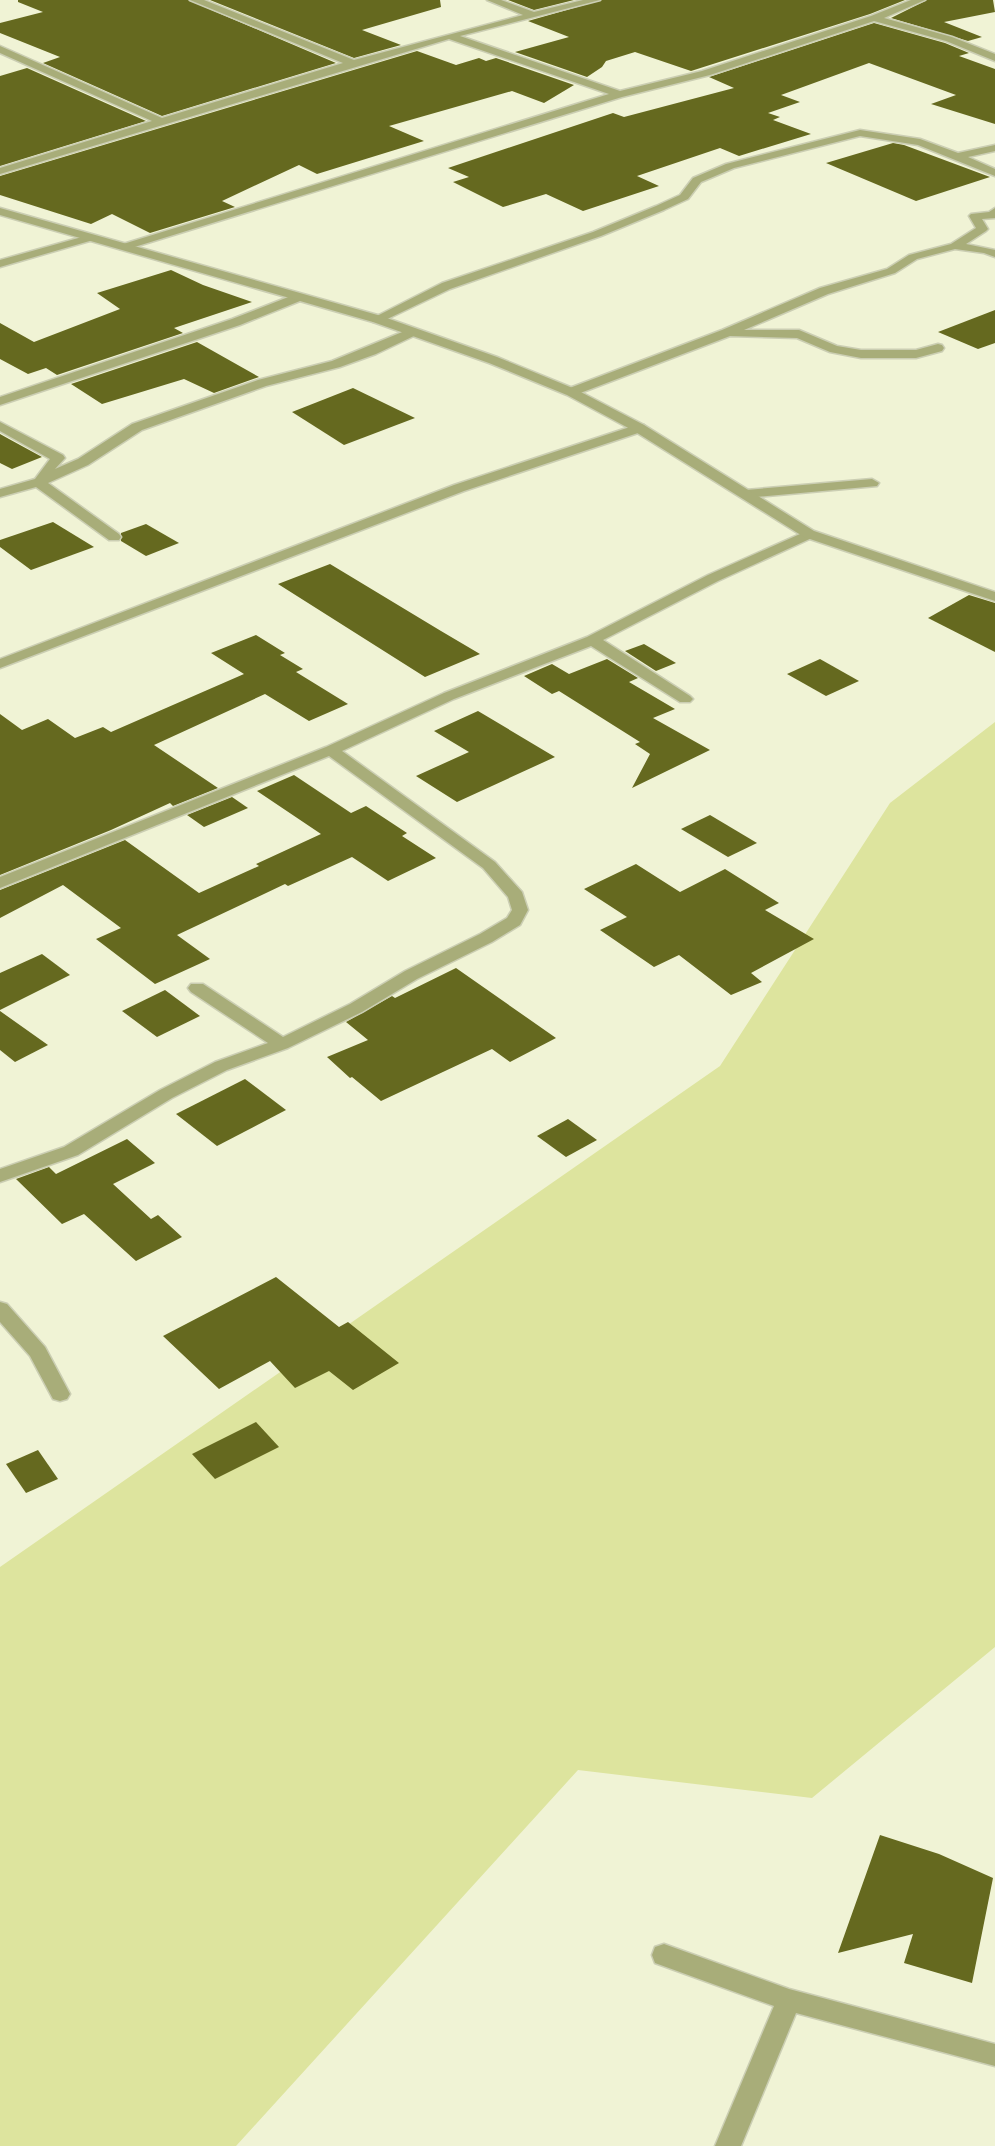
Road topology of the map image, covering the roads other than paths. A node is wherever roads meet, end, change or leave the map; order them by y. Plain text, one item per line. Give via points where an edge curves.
1 (195, 0) edge
2 (492, 0) edge
3 (595, 0) edge
4 (920, 0) edge
5 (532, 15) junction
6 (874, 18) junction
7 (449, 36) junction
8 (0, 49) edge
9 (995, 58) edge
10 (353, 63) junction
11 (619, 94) junction
12 (160, 121) junction
13 (995, 148) edge
14 (957, 156) junction
15 (0, 171) edge
16 (995, 173) edge
17 (0, 211) edge
18 (995, 211) edge
19 (89, 238) junction
20 (956, 246) junction
21 (124, 247) junction
22 (995, 254) edge
23 (0, 264) edge
24 (296, 298) junction
25 (377, 319) junction
26 (412, 332) junction
27 (726, 333) junction
28 (938, 348) dead end
29 (571, 392) junction
30 (0, 401) edge
31 (0, 426) edge
32 (639, 428) junction
33 (38, 482) junction
34 (872, 483) dead end
35 (0, 493) edge
36 (746, 494) junction
37 (809, 534) junction
38 (114, 537) dead end
39 (995, 597) edge
40 (592, 640) junction
41 (0, 664) edge
42 (685, 699) dead end
43 (332, 750) junction
44 (0, 883) edge
45 (197, 988) dead end
46 (282, 1044) junction
47 (0, 1176) edge
48 (0, 1309) edge
49 (60, 1394) dead end
50 (664, 1954) dead end
51 (789, 2000) junction
52 (995, 2055) edge
53 (728, 2146) edge

1 - 10 street
2 - 5 street
3 - 5 street
4 - 6 street
5 - 7 street
6 - 9 street via 949,39
6 - 11 street via 678,81
7 - 10 street
7 - 11 street
8 - 12 street
10 - 12 street
11 - 21 street
12 - 15 street
13 - 14 street
14 - 16 street
14 - 25 street via 920,142 860,133 730,166 698,180 684,197 651,212 446,286
17 - 19 street
18 - 20 street via 993,215 975,216 982,229
19 - 21 street
19 - 23 street
20 - 22 street
20 - 27 street via 913,257 891,271 824,291
21 - 24 street
24 - 25 street
24 - 30 street
25 - 26 street
26 - 29 street
26 - 33 street via 336,364 262,383 136,427 83,462
27 - 28 street via 799,334 834,349 861,354 916,354
27 - 29 street
29 - 32 street
31 - 33 street via 58,458
32 - 36 street
32 - 41 street via 459,488
33 - 35 street
33 - 38 street
34 - 36 street
36 - 37 street
37 - 39 street
37 - 40 street
40 - 42 street
40 - 43 street via 449,696
43 - 44 street
43 - 46 street via 489,865 516,896 520,910 514,921 486,938
45 - 46 street
46 - 47 street via 185,1084 71,1151
48 - 49 street via 38,1352
50 - 51 street
51 - 52 street
51 - 53 street

